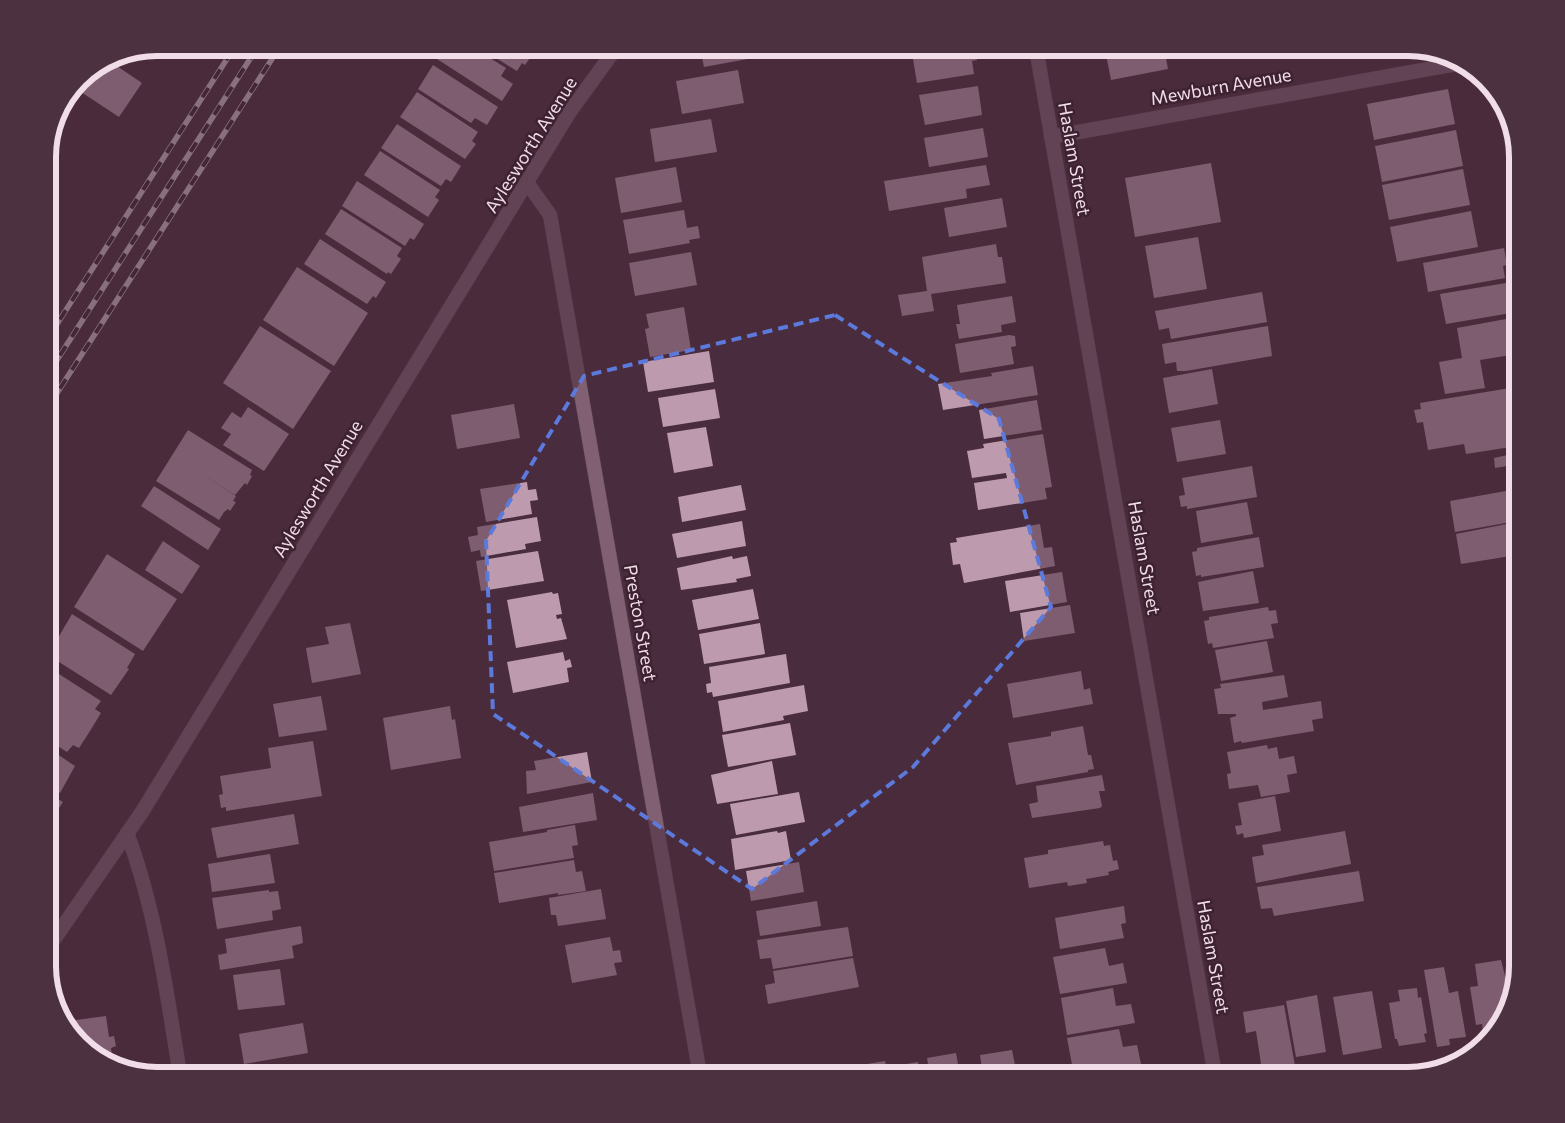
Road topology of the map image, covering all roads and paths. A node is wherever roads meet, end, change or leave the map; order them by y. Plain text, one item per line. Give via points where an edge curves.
1 (610, 56) edge
2 (1037, 56) edge
3 (1449, 65) edge
4 (1051, 137) junction
5 (528, 184) junction
6 (127, 833) junction
7 (56, 936) edge
8 (179, 1067) edge
9 (698, 1067) edge
10 (1213, 1067) edge

1 - 5 street, Aylesworth Avenue via 569,113
2 - 4 street, Haslam Street
3 - 4 street, Mewburn Avenue
4 - 10 street, Haslam Street
5 - 6 street, Aylesworth Avenue via 148,804
5 - 9 street, Preston Street via 550,215
6 - 7 street, Aylesworth Avenue
6 - 8 street via 159,948

